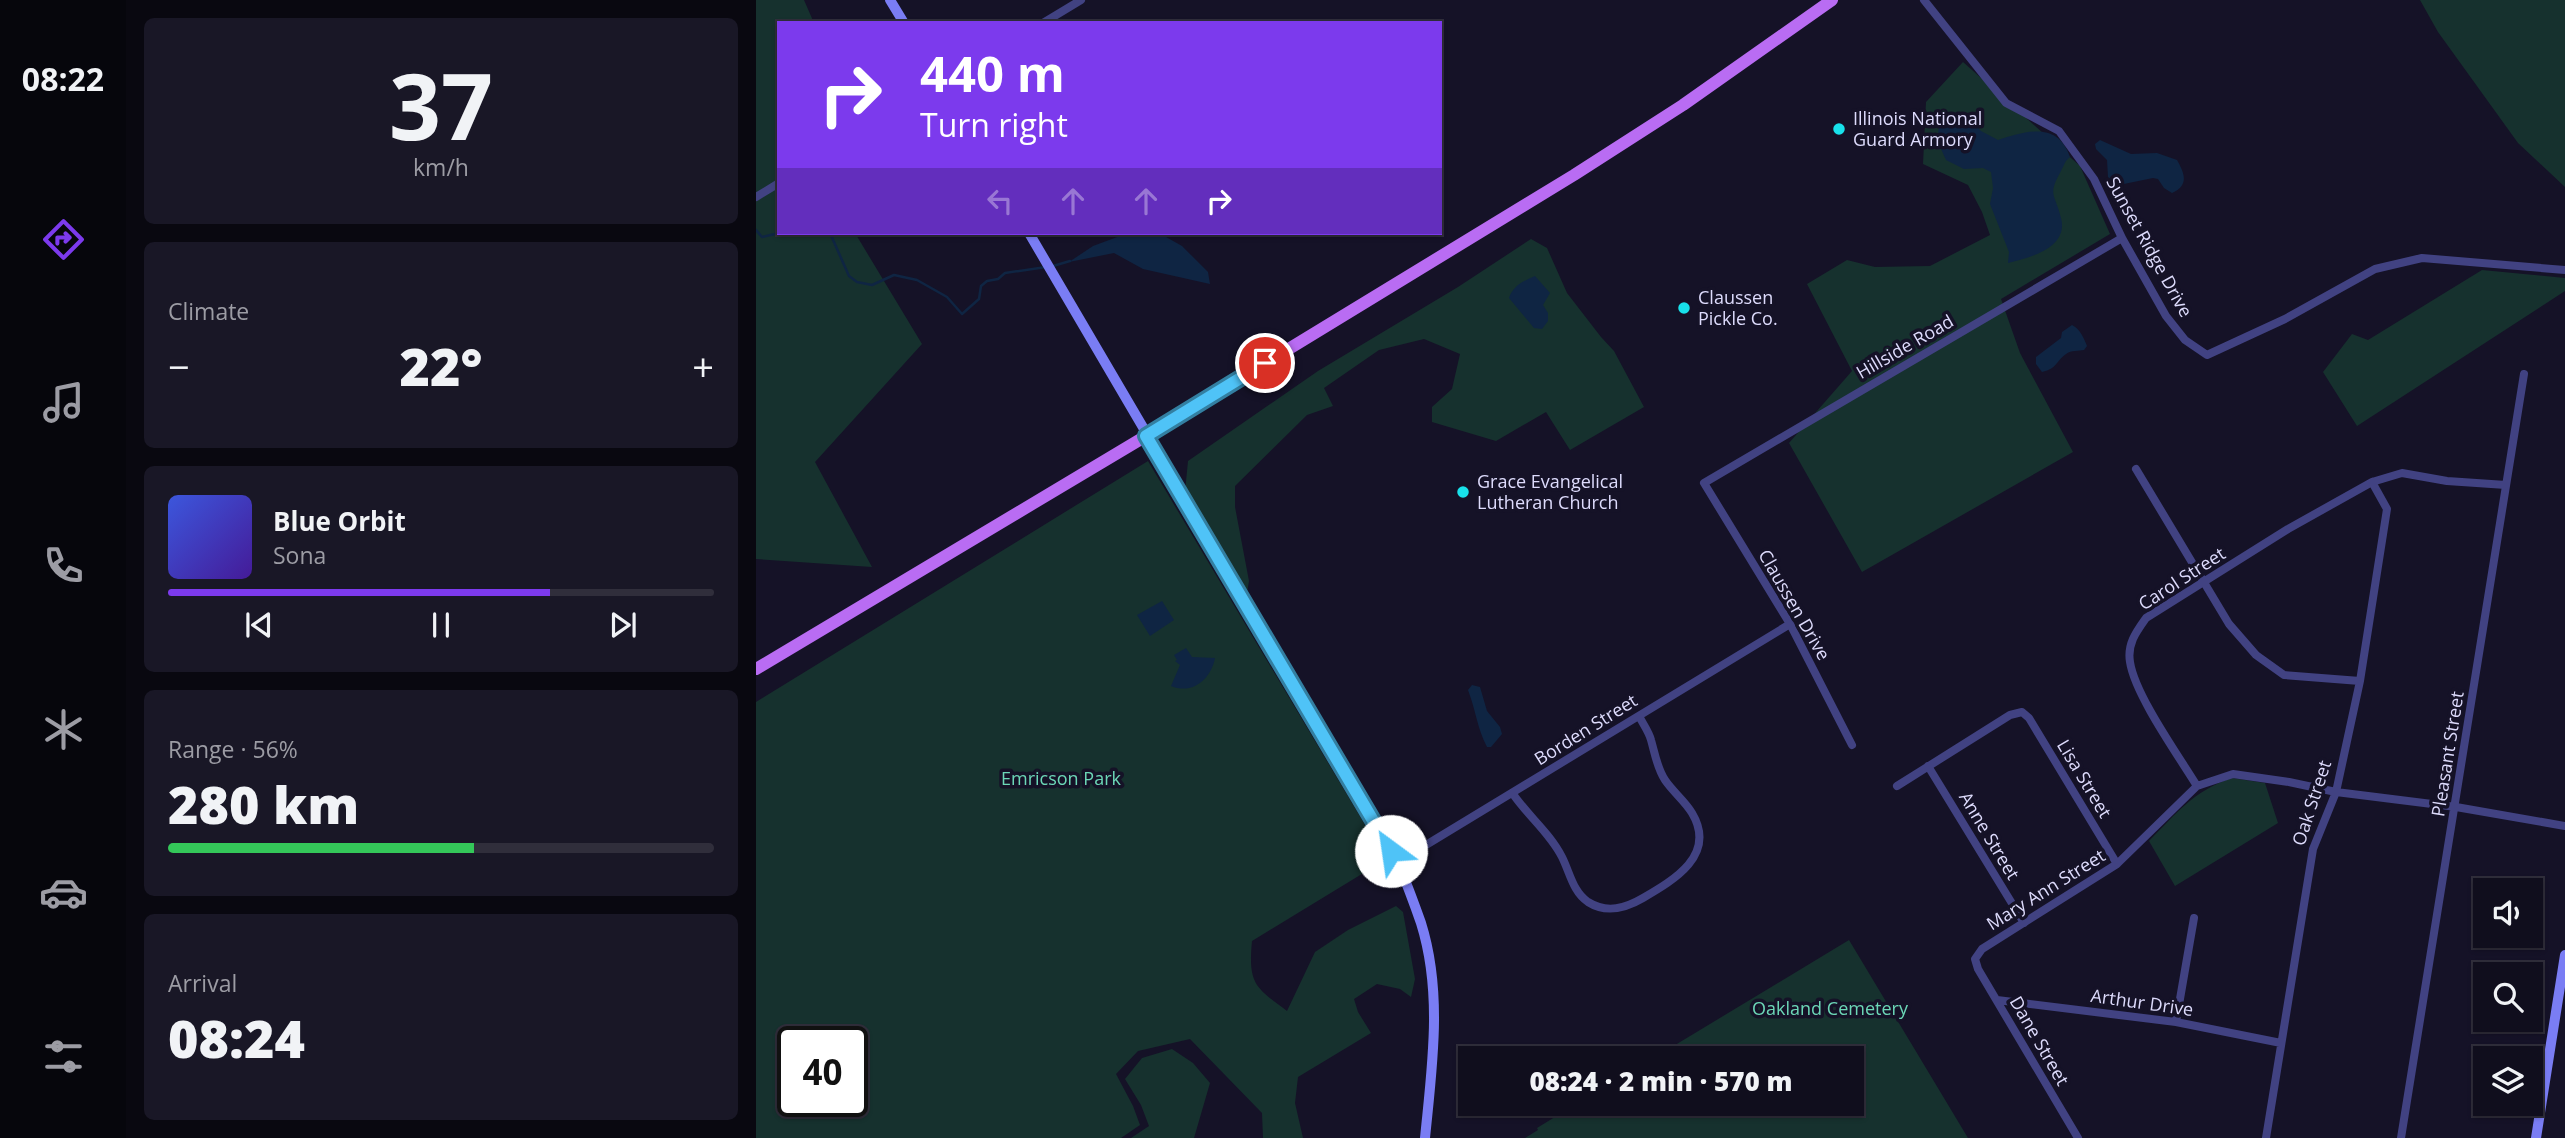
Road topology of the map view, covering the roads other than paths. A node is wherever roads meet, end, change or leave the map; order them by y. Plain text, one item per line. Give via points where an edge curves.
1 (890, 0) edge
2 (1081, 0) edge
3 (1832, 0) edge
4 (1924, 0) edge
5 (903, 21) edge
6 (1046, 21) edge
7 (777, 184) edge
8 (756, 197) edge
9 (1030, 235) edge
10 (2122, 238) junction
11 (2565, 270) edge
12 (2524, 374) dead end
13 (1146, 436) junction
14 (2136, 469) dead end
15 (2372, 482) junction
16 (1704, 483) joint
17 (2506, 485) junction
18 (2205, 582) junction
19 (1790, 624) junction
20 (756, 669) edge
21 (2360, 681) junction
22 (1639, 716) junction
23 (1852, 745) dead end
24 (1928, 766) junction
25 (1897, 786) dead end
26 (2197, 786) junction
27 (2336, 792) junction
28 (1513, 794) junction
29 (2456, 807) junction
30 (2565, 826) edge
31 (1398, 862) junction
32 (2117, 864) junction
33 (2194, 918) dead end
34 (2024, 923) junction
35 (2565, 955) edge
36 (1975, 959) joint
37 (1997, 1000) junction
38 (2176, 1022) junction
39 (2281, 1043) junction
40 (1425, 1138) edge
41 (2078, 1138) edge
42 (2266, 1138) edge
43 (2401, 1138) edge
44 (2536, 1138) edge

1 - 5 street
2 - 6 street
3 - 13 main road via 1585,168
4 - 10 street, Sunset Ridge Drive via 2006,103 2059,131 2094,179
7 - 8 street
9 - 13 street
10 - 11 street, Sunset Ridge Drive via 2166,316 2185,340 2207,355 2375,269 2422,258
10 - 16 street, Hillside Road
12 - 17 street, Pleasant Street
13 - 20 main road
13 - 31 street
14 - 18 street
15 - 17 street, Carol Street via 2402,473
15 - 18 street, Carol Street
15 - 21 street, Oak Street via 2387,509
16 - 19 street, Claussen Drive
17 - 29 street, Pleasant Street
18 - 21 street via 2241,640 2284,675
18 - 26 street, Carol Street via 2146,618 2132,637 2129,660 2137,686
19 - 22 street, Borden Street
19 - 23 street, Claussen Drive
21 - 27 street, Oak Street
22 - 28 street, Borden Street
22 - 28 street via 1664,779 1692,813 1699,830 1696,854 1685,872 1620,909 1599,908 1577,892 1562,855
24 - 25 street
24 - 32 street, Lisa Street via 2022,712
24 - 34 street, Anne Street
26 - 27 street, Mary Ann Street via 2233,774
26 - 32 street, Mary Ann Street
27 - 29 street, Mary Ann Street
27 - 39 street, Oak Street via 2313,849
28 - 31 street, Borden Street
29 - 30 street, Mary Ann Street
29 - 43 street, Pleasant Street
31 - 40 street via 1422,925 1434,1006
32 - 34 street, Mary Ann Street
33 - 38 street
34 - 36 street, Mary Ann Street via 1982,949
35 - 44 street
36 - 37 street, Dane Street
37 - 38 street, Arthur Drive
37 - 41 street, Dane Street
38 - 39 street, Arthur Drive
39 - 42 street, Oak Street

